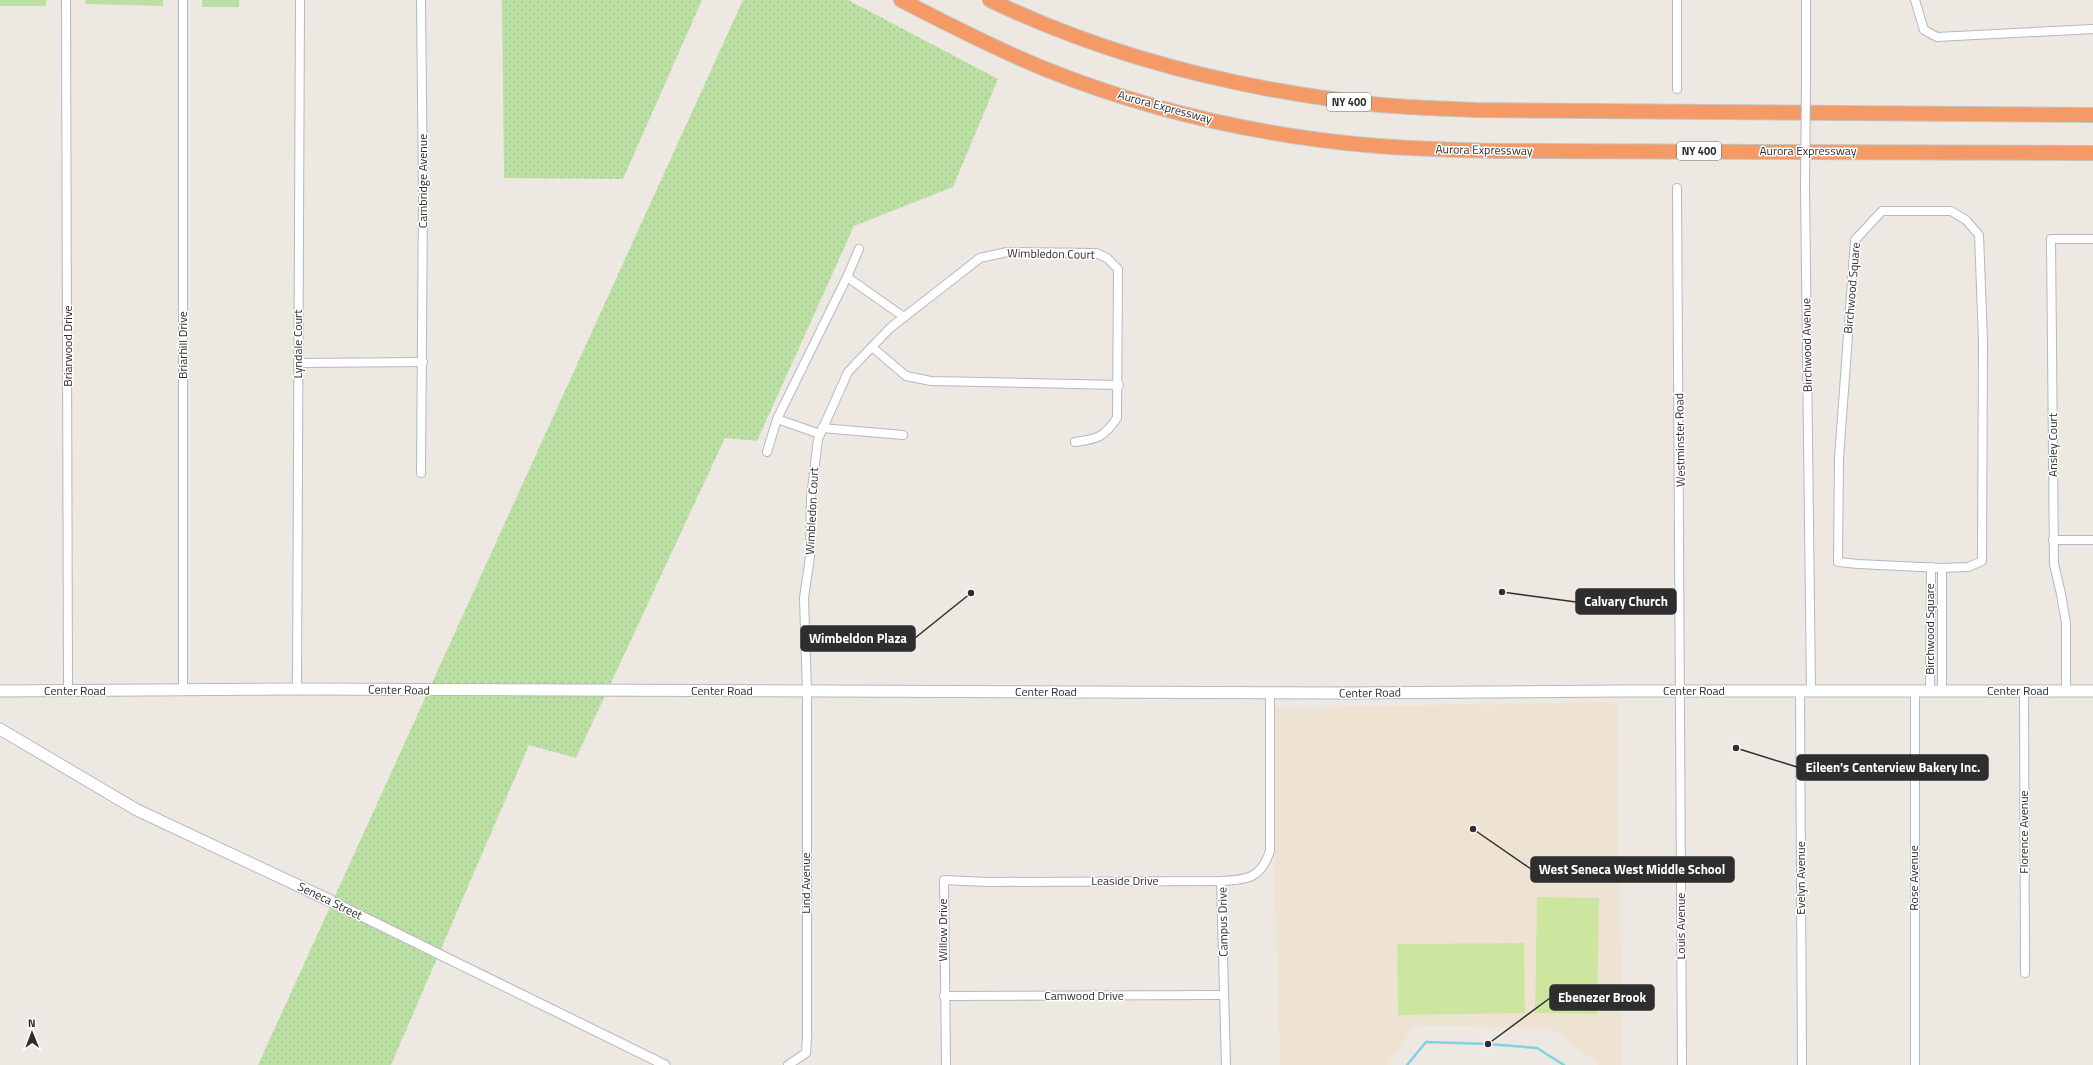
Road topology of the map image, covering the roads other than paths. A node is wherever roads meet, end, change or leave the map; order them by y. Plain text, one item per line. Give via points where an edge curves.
1 (66, 0) edge
2 (183, 0) edge
3 (300, 0) edge
4 (421, 0) edge
5 (902, 0) edge
6 (990, 0) edge
7 (1676, 0) edge
8 (1806, 0) edge
9 (1915, 0) edge
10 (2093, 29) edge
11 (1677, 89) dead end
12 (2093, 115) edge
13 (2093, 154) edge
14 (1677, 188) dead end
15 (2093, 239) edge
16 (859, 249) dead end
17 (847, 277) junction
18 (904, 317) junction
19 (872, 347) junction
20 (423, 362) junction
21 (298, 363) junction
22 (1119, 385) junction
23 (778, 419) junction
24 (821, 431) junction
25 (903, 435) dead end
26 (1075, 442) dead end
27 (767, 452) dead end
28 (421, 473) dead end
29 (2053, 540) junction
30 (2093, 540) edge
31 (1931, 567) junction
32 (1942, 568) junction
33 (297, 689) junction
34 (183, 690) junction
35 (0, 691) edge
36 (68, 691) junction
37 (1681, 691) junction
38 (1806, 691) junction
39 (1914, 691) junction
40 (1930, 691) junction
41 (1942, 691) junction
42 (2024, 691) junction
43 (2066, 691) junction
44 (2093, 691) edge
45 (807, 692) junction
46 (1270, 693) junction
47 (0, 729) edge
48 (1221, 881) junction
49 (1029, 882) joint
50 (331, 901) joint
51 (2025, 973) dead end
52 (1224, 995) junction
53 (944, 996) junction
54 (1226, 1064) edge
55 (665, 1065) edge
56 (788, 1065) edge
57 (946, 1065) edge
58 (1682, 1065) edge
59 (1802, 1065) edge
60 (1915, 1065) edge

1 - 36 street, Briarwood Drive
2 - 34 street, Briarhill Drive
3 - 21 street, Lyndale Court
4 - 20 street, Cambridge Avenue
5 - 13 highway, Aurora Expressway / NY 400 via 996,48 1107,91 1238,126 1366,145 1498,151
6 - 12 highway, NY 400 via 1064,31 1143,58 1271,90 1338,101 1484,110
7 - 11 street
8 - 38 street, Birchwood Avenue, bridge
9 - 10 street via 1924,30 1937,37
14 - 37 street, Westminster Road
15 - 29 street, Ansley Court via 2051,239
16 - 17 street
17 - 18 street
17 - 23 street
18 - 19 street, Wimbledon Court
18 - 22 street, Wimbledon Court via 980,258 1006,252 1096,253 1107,258 1118,269
19 - 22 street via 906,376 931,381
19 - 24 street, Wimbledon Court via 848,372
20 - 21 street
20 - 28 street, Cambridge Avenue
21 - 33 street, Lyndale Court
22 - 26 street, Wimbledon Court via 1118,418 1109,430 1097,439
23 - 24 street
23 - 27 street
24 - 25 street
24 - 45 street, Wimbledon Court via 811,497 810,557 804,598
29 - 30 street
29 - 43 street, Ansley Court via 2054,564 2066,623
31 - 32 street, Birchwood Square
31 - 32 street, Birchwood Square via 1838,562 1839,458 1854,240 1882,212 1951,211 1966,220 1979,235 1983,341 1982,561 1968,567
31 - 40 street, Birchwood Square
32 - 41 street, Birchwood Square
33 - 34 main road, Center Road
33 - 45 main road, Center Road
34 - 36 main road, Center Road
35 - 36 main road, Center Road
37 - 38 main road, Center Road
37 - 46 main road, Center Road
37 - 58 street, Louis Avenue
38 - 39 main road, Center Road
38 - 59 street, Evelyn Avenue
39 - 40 main road, Center Road
39 - 60 street, Rose Avenue
40 - 41 main road, Center Road
41 - 42 main road, Center Road
42 - 43 main road, Center Road
42 - 51 street, Florence Avenue
43 - 44 main road, Center Road
45 - 46 main road, Center Road
45 - 56 street, Lind Avenue via 807,1037 806,1053
46 - 48 street, Campus Drive via 1270,850 1262,868 1256,874 1239,880
47 - 50 main road, Seneca Street via 138,810
48 - 49 street, Leaside Drive
48 - 52 street, Campus Drive
49 - 53 street, Willow Drive via 944,880
50 - 55 street, Seneca Street
52 - 53 street, Camwood Drive
52 - 54 street, Campus Drive
53 - 57 street, Willow Drive

